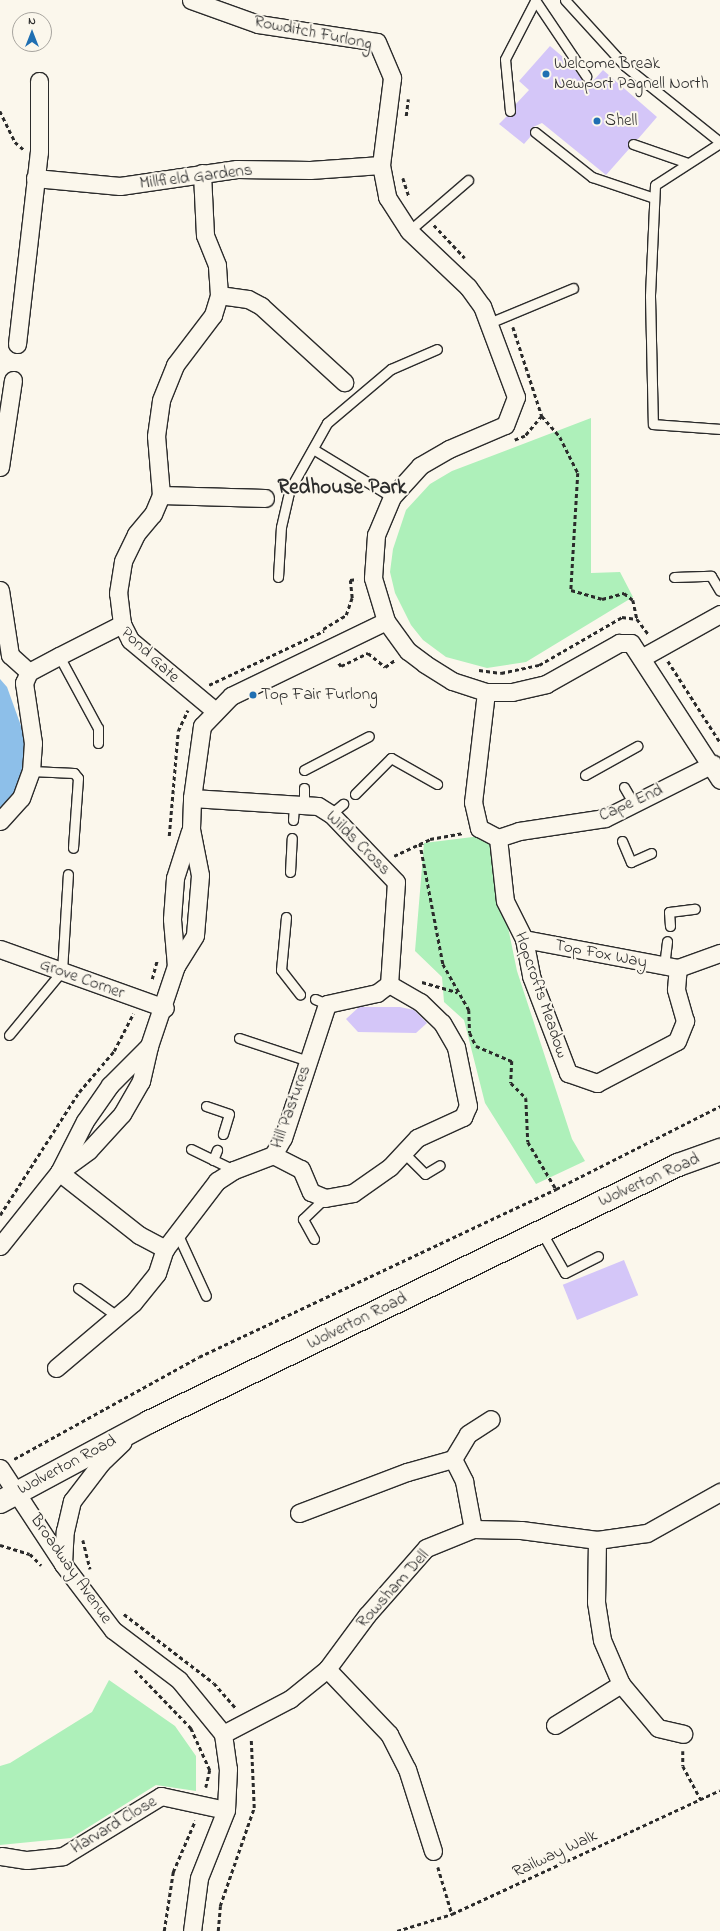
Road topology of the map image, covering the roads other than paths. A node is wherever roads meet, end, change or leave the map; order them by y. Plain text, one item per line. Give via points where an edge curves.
1 (191, 0) edge
2 (535, 0) edge
3 (565, 0) edge
4 (586, 76) dead end
5 (39, 81) dead end
6 (510, 111) dead end
7 (535, 132) dead end
8 (720, 142) edge
9 (634, 144) dead end
10 (688, 163) junction
11 (382, 165) junction
12 (202, 173) junction
13 (35, 178) junction
14 (468, 180) dead end
15 (654, 198) junction
16 (410, 231) junction
17 (573, 288) dead end
18 (219, 295) junction
19 (489, 323) junction
20 (17, 344) dead end
21 (437, 349) dead end
22 (13, 380) dead end
23 (344, 382) dead end
24 (720, 429) edge
25 (313, 450) junction
26 (0, 467) edge
27 (162, 495) junction
28 (392, 497) junction
29 (265, 498) dead end
30 (278, 577) dead end
31 (674, 577) dead end
32 (0, 590) edge
33 (720, 591) edge
34 (720, 614) edge
35 (386, 621) junction
36 (122, 624) junction
37 (59, 656) junction
38 (643, 657) junction
39 (27, 677) junction
40 (486, 692) junction
41 (214, 710) junction
42 (369, 736) dead end
43 (98, 743) dead end
44 (637, 746) dead end
45 (610, 762) junction
46 (713, 764) junction
47 (304, 770) dead end
48 (31, 771) junction
49 (614, 771) dead end
50 (585, 775) dead end
51 (720, 780) edge
52 (437, 784) dead end
53 (624, 787) dead end
54 (304, 788) dead end
55 (355, 794) dead end
56 (192, 798) junction
57 (634, 804) junction
58 (297, 810) junction
59 (0, 821) edge
60 (191, 829) junction
61 (292, 838) dead end
62 (498, 838) junction
63 (622, 841) dead end
64 (73, 848) dead end
65 (651, 853) dead end
66 (290, 872) dead end
67 (68, 874) dead end
68 (695, 909) dead end
69 (286, 917) dead end
70 (670, 926) dead end
71 (524, 939) junction
72 (667, 941) dead end
73 (0, 949) edge
74 (720, 953) edge
75 (176, 966) junction
76 (671, 967) junction
77 (62, 971) junction
78 (391, 979) junction
79 (300, 994) dead end
80 (165, 1008) junction
81 (9, 1035) dead end
82 (239, 1038) dead end
83 (149, 1046) junction
84 (308, 1061) junction
85 (206, 1106) dead end
86 (223, 1134) dead end
87 (191, 1149) dead end
88 (217, 1150) dead end
89 (720, 1150) edge
90 (404, 1152) junction
91 (273, 1155) junction
92 (213, 1160) junction
93 (440, 1165) dead end
94 (234, 1170) junction
95 (59, 1172) junction
96 (325, 1198) junction
97 (541, 1232) junction
98 (177, 1233) junction
99 (3, 1236) edge
100 (314, 1239) dead end
101 (165, 1249) junction
102 (598, 1256) dead end
103 (78, 1288) dead end
104 (206, 1296) dead end
105 (116, 1316) junction
106 (56, 1368) dead end
107 (491, 1419) dead end
108 (149, 1422) junction
109 (453, 1459) junction
110 (7, 1464) edge
111 (720, 1492) edge
112 (9, 1497) edge
113 (299, 1513) dead end
114 (473, 1529) junction
115 (597, 1540) junction
116 (63, 1564) junction
117 (327, 1669) junction
118 (621, 1684) junction
119 (555, 1725) dead end
120 (223, 1734) junction
121 (683, 1734) road end
122 (226, 1810) junction
123 (433, 1852) road end
124 (0, 1858) edge
125 (192, 1931) edge

1 - 11 street, Rowditch Furlong via 258,24 377,42 392,78
2 - 4 lane
2 - 6 lane via 505,59
3 - 8 lane via 626,66
5 - 13 street via 39,152
7 - 15 lane via 592,177
8 - 10 lane
9 - 10 lane
10 - 15 lane via 655,185
11 - 12 street, Millfield Gardens
11 - 16 street, Rowditch Furlong via 388,196
12 - 13 street, Millfield Gardens via 120,186
12 - 18 street via 205,235 217,265
13 - 20 street
14 - 16 lane
15 - 24 lane via 650,296 653,424
16 - 19 street, Rowditch Furlong via 468,287
17 - 19 lane
18 - 23 street via 248,299 261,306
18 - 27 street via 213,315 175,365 161,400 156,436
19 - 28 street, Rowditch Furlong via 516,398 505,425 449,449 420,466
21 - 25 lane via 391,369 352,399 327,423
22 - 26 street
25 - 28 lane
25 - 30 lane via 290,488 281,527
27 - 29 street
27 - 36 street via 123,561 118,593
28 - 35 street, Rowditch Furlong via 376,535 373,578
31 - 33 lane via 711,576
32 - 39 street via 10,656
34 - 38 street
35 - 40 street, Rowditch Furlong via 408,651 425,664 452,681
35 - 41 street via 231,696
36 - 37 street, Pond Gate
36 - 41 street, Pond Gate via 130,640
37 - 39 street, Pond Gate
37 - 43 lane via 98,728
38 - 40 street, Rowditch Furlong via 631,643 619,643 546,684 512,692
38 - 46 street, Rowditch Furlong
39 - 48 street via 34,743
40 - 62 street via 472,802 478,828
41 - 56 street via 202,726 197,740
42 - 47 lane
44 - 45 lane
45 - 49 lane
45 - 50 lane
46 - 51 street, Rowditch Furlong
46 - 57 street, Cape End
48 - 59 street via 21,798
48 - 64 lane via 74,772 78,778
52 - 55 lane via 391,758
53 - 57 lane
54 - 58 lane
56 - 58 street, Wilds Cross
56 - 60 street
57 - 62 street, Cape End via 612,820 519,831
58 - 78 street, Wilds Cross via 318,806 337,809 378,863 396,882
60 - 75 street via 175,878 172,919
60 - 75 street via 200,875 195,935
61 - 66 lane
62 - 71 street, Hopcrofts Meadow via 505,901
63 - 65 lane via 631,862
67 - 77 lane
68 - 70 lane via 669,912
69 - 79 lane via 282,970
71 - 76 street, Top Fox Way
71 - 76 street, Hopcrofts Meadow via 531,976 568,1073 597,1082 677,1041 685,1021
72 - 76 lane
73 - 77 street, Grove Corner
74 - 76 street
75 - 80 street
77 - 80 street, Grove Corner
77 - 81 lane
78 - 84 street, Hill Pastures via 378,993 321,1001
78 - 90 street via 442,1023 456,1047 468,1106 463,1117 417,1138
80 - 83 street
82 - 84 lane
83 - 95 street via 110,1086 93,1109
83 - 95 street via 141,1081 122,1114 89,1150
84 - 91 street, Hill Pastures via 283,1138
85 - 86 lane via 229,1114
87 - 92 lane
88 - 92 lane
89 - 97 street, Wolverton Road via 678,1165
90 - 93 lane via 425,1174
90 - 96 street via 353,1193
91 - 94 street, Hill Pastures
91 - 96 street via 301,1169 311,1192
92 - 94 lane
94 - 98 street, Hill Pastures via 217,1181
95 - 99 street
95 - 101 street via 139,1235
96 - 100 lane via 303,1219
97 - 102 lane via 565,1273
97 - 108 street, Wolverton Road
98 - 101 street, Hill Pastures
98 - 104 lane
101 - 105 street, Hill Pastures via 157,1272 132,1303
103 - 105 lane
105 - 106 street, Hill Pastures
107 - 109 street via 468,1434
108 - 112 street, Wolverton Road
108 - 116 street via 101,1463 72,1501 65,1531
109 - 113 street via 407,1472
109 - 114 street via 464,1481
110 - 112 street
111 - 115 street, Rowsham Dell via 647,1533
112 - 116 street, Broadway Avenue
114 - 115 street, Rowsham Dell via 521,1530
114 - 117 street, Rowsham Dell via 426,1548 367,1615
115 - 118 street via 596,1602 602,1640
116 - 120 street, Broadway Avenue via 113,1630 179,1680
117 - 120 street, Rowsham Dell via 290,1699
117 - 123 street via 389,1734 408,1769
118 - 119 street
118 - 121 street via 658,1728
120 - 122 street via 228,1769
122 - 124 street, Harvard Close via 161,1796 63,1856 27,1860
122 - 125 street via 199,1878

